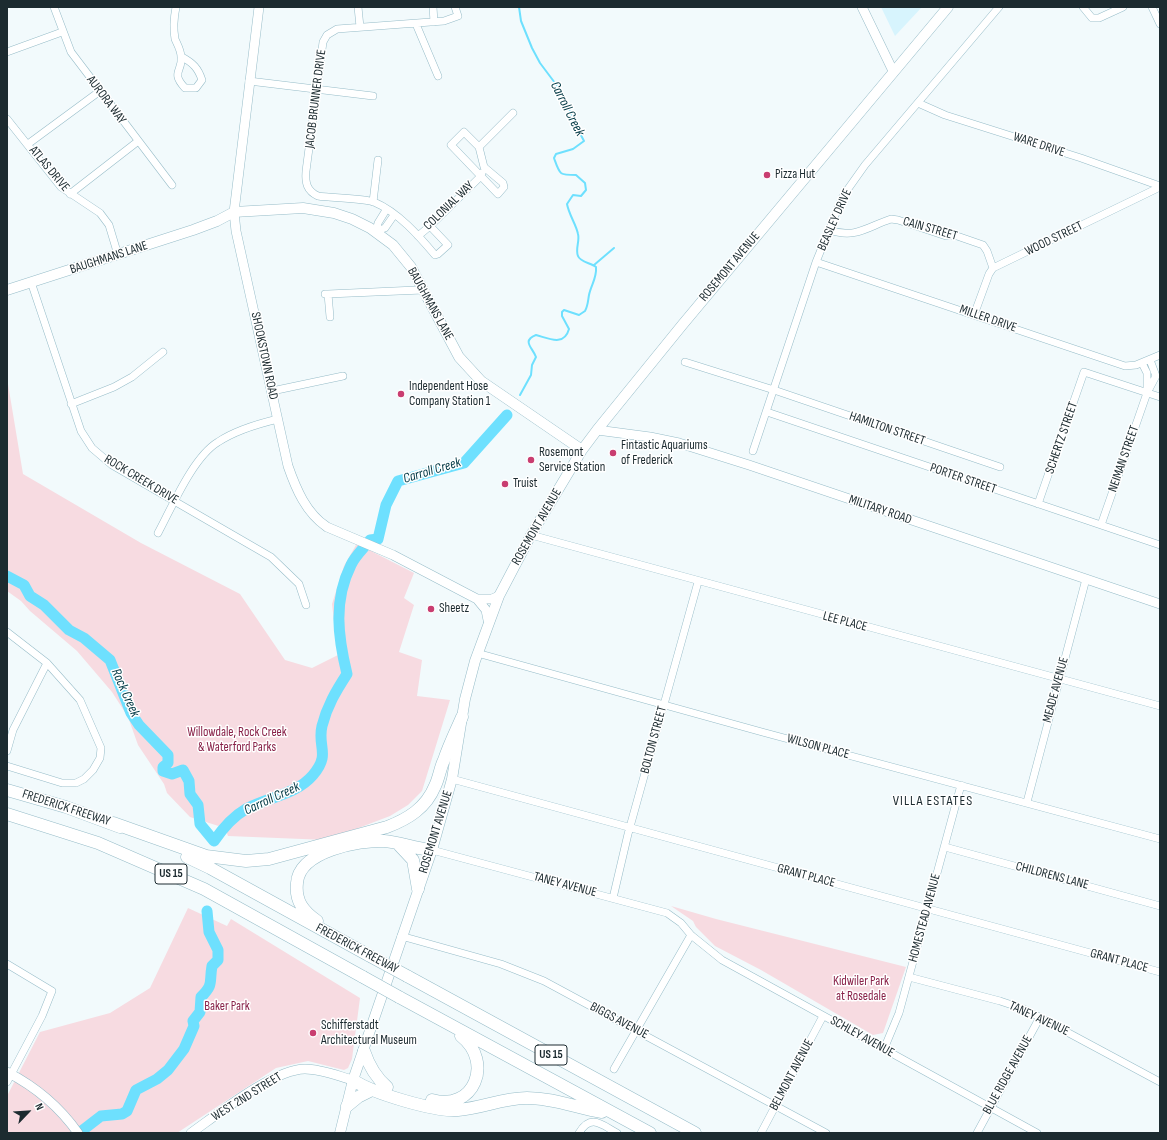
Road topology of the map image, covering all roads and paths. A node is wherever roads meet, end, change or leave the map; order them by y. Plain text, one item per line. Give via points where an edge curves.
1 (54, 7) edge
2 (176, 7) edge
3 (259, 7) edge
4 (358, 7) edge
5 (433, 7) edge
6 (455, 7) edge
7 (862, 7) edge
8 (948, 7) edge
9 (998, 7) edge
10 (1083, 7) edge
11 (1123, 7) edge
12 (1152, 7) edge
13 (434, 22) junction
14 (416, 24) junction
15 (1160, 24) edge
16 (360, 27) junction
17 (62, 32) junction
18 (7, 52) edge
19 (182, 57) dead end
20 (893, 71) junction
21 (438, 76) dead end
22 (249, 81) junction
23 (317, 89) junction
24 (100, 91) junction
25 (373, 96) dead end
26 (918, 103) junction
27 (513, 113) dead end
28 (7, 119) edge
29 (137, 142) junction
30 (28, 144) junction
31 (479, 147) junction
32 (378, 160) dead end
33 (484, 167) junction
34 (480, 176) junction
35 (172, 185) dead end
36 (1160, 186) edge
37 (70, 194) junction
38 (373, 202) junction
39 (386, 210) junction
40 (234, 212) junction
41 (394, 215) junction
42 (430, 226) junction
43 (829, 230) junction
44 (376, 231) junction
45 (418, 236) junction
46 (118, 255) junction
47 (816, 262) junction
48 (993, 268) junction
49 (31, 282) junction
50 (7, 290) edge
51 (420, 290) junction
52 (974, 315) junction
53 (330, 317) dead end
54 (162, 352) dead end
55 (1160, 355) edge
56 (1150, 360) junction
57 (685, 362) dead end
58 (1142, 363) junction
59 (343, 376) dead end
60 (774, 390) junction
61 (272, 391) junction
62 (1147, 392) junction
63 (1160, 397) edge
64 (71, 404) junction
65 (766, 412) junction
66 (278, 419) junction
67 (597, 430) junction
68 (582, 450) junction
69 (754, 451) dead end
70 (1000, 467) dead end
71 (175, 500) junction
72 (1038, 504) junction
73 (1101, 525) junction
74 (158, 533) dead end
75 (532, 535) junction
76 (1160, 545) edge
77 (1086, 579) junction
78 (698, 582) junction
79 (499, 596) junction
80 (477, 599) junction
81 (1160, 604) edge
82 (306, 605) dead end
83 (488, 620) junction
84 (7, 632) edge
85 (477, 653) junction
86 (47, 663) junction
87 (1059, 680) junction
88 (664, 705) junction
89 (1160, 706) edge
90 (462, 717) junction
91 (7, 750) edge
92 (7, 766) edge
93 (452, 779) junction
94 (961, 785) junction
95 (7, 790) edge
96 (1027, 802) junction
97 (7, 814) edge
98 (113, 823) junction
99 (630, 828) junction
100 (358, 835) junction
101 (1160, 839) edge
102 (397, 843) junction
103 (945, 847) junction
104 (432, 850) junction
105 (418, 889) junction
106 (613, 898) junction
107 (1160, 906) edge
108 (926, 908) junction
109 (691, 935) junction
110 (401, 936) junction
111 (354, 947) junction
112 (7, 964) edge
113 (1160, 972) edge
114 (909, 977) junction
115 (823, 1016) junction
116 (1040, 1017) junction
117 (445, 1023) junction
118 (635, 1029) junction
119 (884, 1049) junction
120 (364, 1051) junction
121 (614, 1069) dead end
122 (8, 1076) edge
123 (353, 1080) junction
124 (1160, 1082) edge
125 (387, 1087) junction
126 (372, 1090) junction
127 (347, 1106) junction
128 (776, 1106) junction
129 (991, 1108) junction
130 (617, 1115) junction
131 (76, 1130) edge
132 (191, 1133) edge
133 (340, 1133) edge
134 (579, 1133) edge
135 (617, 1133) edge
136 (650, 1133) edge
137 (695, 1133) edge
138 (761, 1133) edge
139 (826, 1133) edge
140 (977, 1133) edge
141 (1037, 1133) edge

1 - 17 street, AURORA WAY
2 - 19 street via 175,38
3 - 22 street, SHOOKSTOWN ROAD
4 - 16 street
5 - 13 street
6 - 13 street, JACOB BRUNNER DRIVE via 458,16
7 - 20 street
8 - 20 main road, ROSEMONT AVENUE
9 - 26 street, BEASLEY DRIVE
10 - 11 street via 1092,18 1099,18
12 - 15 street
13 - 14 street, JACOB BRUNNER DRIVE
14 - 16 street, JACOB BRUNNER DRIVE
14 - 21 street
16 - 23 street, JACOB BRUNNER DRIVE via 337,29 327,36 323,42
17 - 18 street
17 - 24 street, AURORA WAY via 71,52
20 - 67 main road, ROSEMONT AVENUE via 678,328
22 - 23 street
22 - 40 street, SHOOKSTOWN ROAD
23 - 25 street
23 - 38 street, JACOB BRUNNER DRIVE via 305,179 308,188 318,196
24 - 29 street, AURORA WAY
24 - 30 street
26 - 36 street, WARE DRIVE via 945,115
26 - 43 street, BEASLEY DRIVE via 854,178 843,196
27 - 31 street
28 - 30 street, ATLAS DRIVE
29 - 35 street, AURORA WAY
29 - 37 street
30 - 37 street, ATLAS DRIVE via 53,178
31 - 33 street
31 - 34 street, COLONIAL WAY via 464,132 451,145
32 - 38 street
33 - 34 street, COLONIAL WAY
33 - 34 street, COLONIAL WAY via 503,183 504,187 498,194
34 - 42 street, COLONIAL WAY
36 - 48 street, WOOD STREET
37 - 46 street, ATLAS DRIVE via 105,219
38 - 39 street, JACOB BRUNNER DRIVE
39 - 41 street, JACOB BRUNNER DRIVE
39 - 44 street
40 - 44 main road, BAUGHMANS LANE via 303,208 334,213
40 - 46 main road, BAUGHMANS LANE via 211,224
40 - 61 street, SHOOKSTOWN ROAD
41 - 44 street via 385,228
41 - 45 street, JACOB BRUNNER DRIVE
42 - 45 street, COLONIAL WAY
42 - 45 street, JACOB BRUNNER DRIVE via 448,245 438,254 435,255
43 - 47 street, BEASLEY DRIVE
43 - 48 street, CAIN STREET via 851,234 891,219 898,220 983,245 988,251
44 - 51 main road, BAUGHMANS LANE via 393,245 411,267
46 - 49 main road, BAUGHMANS LANE
47 - 52 street, MILLER DRIVE
47 - 60 street, BEASLEY DRIVE
48 - 52 street via 988,274
49 - 50 main road, BAUGHMANS LANE
49 - 64 street, ROCK CREEK DRIVE
51 - 53 street via 327,294
51 - 68 main road, BAUGHMANS LANE via 459,357 482,381
52 - 58 street, MILLER DRIVE via 1125,366
54 - 64 street via 132,377
55 - 56 street, MILLER DRIVE
56 - 58 street, MILLER DRIVE
56 - 62 street, NEIMAN STREET via 1156,376
57 - 60 street, HAMILTON STREET
58 - 62 street, NEIMAN STREET via 1147,373
59 - 61 street
60 - 65 street, BEASLEY DRIVE
60 - 70 street, HAMILTON STREET
61 - 66 street, SHOOKSTOWN ROAD
62 - 63 street
62 - 72 street, SCHERTZ STREET via 1084,372
62 - 73 street, NEIMAN STREET
64 - 71 street, ROCK CREEK DRIVE via 81,431 92,448 112,465
65 - 69 street, BEASLEY DRIVE
65 - 72 street, PORTER STREET
66 - 71 street via 252,426 216,442 192,469
66 - 80 street, SHOOKSTOWN ROAD via 293,481 317,520 327,527 393,555
67 - 68 main road, ROSEMONT AVENUE
67 - 77 street, MILITARY ROAD via 686,445
68 - 75 main road, ROSEMONT AVENUE
71 - 74 street
71 - 82 street, ROCK CREEK DRIVE via 271,557 299,584
72 - 73 street, PORTER STREET
73 - 76 street, PORTER STREET
75 - 78 street, LEE PLACE
75 - 79 main road, ROSEMONT AVENUE
77 - 81 street, MILITARY ROAD
77 - 87 street, MEADE AVENUE
78 - 87 street, LEE PLACE
78 - 88 street, BOLTON STREET
79 - 80 street via 492,599
79 - 83 main road, ROSEMONT AVENUE
80 - 83 street via 486,610
83 - 85 main road, ROSEMONT AVENUE
84 - 86 street
85 - 88 street, WILSON PLACE
85 - 90 main road, ROSEMONT AVENUE
86 - 91 street via 13,730
86 - 92 street via 80,700 97,735 101,748 100,758 84,779 67,784
87 - 89 street, LEE PLACE
87 - 96 street, MEADE AVENUE
88 - 94 street, WILSON PLACE
88 - 99 street, BOLTON STREET
90 - 93 main road, ROSEMONT AVENUE
90 - 100 highway via 435,786 423,806 403,821
93 - 99 street, GRANT PLACE
93 - 104 main road, ROSEMONT AVENUE
94 - 96 street, WILSON PLACE
94 - 103 street, HOMESTEAD AVENUE
95 - 98 highway, FREDERICK FREEWAY / US 15
96 - 101 street, WILSON PLACE
97 - 117 highway, FREDERICK FREEWAY / US 15, bridge via 98,843 204,889
98 - 100 highway via 206,856 235,861 268,859
98 - 111 highway, FREDERICK FREEWAY / US 15 via 210,868
99 - 106 street, BOLTON STREET
99 - 108 street, GRANT PLACE
100 - 104 highway via 392,835 406,838
102 - 104 highway
102 - 105 highway via 413,860
102 - 111 highway via 353,843 332,849 305,865 297,880 298,901 304,911
103 - 107 street, CHILDRENS LANE
103 - 108 street, HOMESTEAD AVENUE
104 - 105 main road, ROSEMONT AVENUE
104 - 106 street, TANEY AVENUE
105 - 110 main road, ROSEMONT AVENUE
106 - 109 street, TANEY AVENUE via 667,913 681,923
108 - 113 street, GRANT PLACE
108 - 114 street, HOMESTEAD AVENUE
109 - 115 street, SCHLEY AVENUE via 722,960
109 - 118 street
110 - 118 street, BIGGS AVENUE via 520,971
110 - 120 main road, ROSEMONT AVENUE
111 - 137 highway, FREDERICK FREEWAY / US 15, bridge
112 - 122 street via 52,991 42,1016
114 - 116 street, TANEY AVENUE via 1000,1001
114 - 119 street, HOMESTEAD AVENUE via 899,1013
115 - 119 street, SCHLEY AVENUE
115 - 128 street, BELMONT AVENUE
116 - 124 street, TANEY AVENUE
116 - 129 street, BLUE RIDGE AVENUE
117 - 125 highway via 470,1044 477,1058 476,1080 467,1092 454,1100 437,1101
117 - 130 highway, FREDERICK FREEWAY / US 15
118 - 121 street
118 - 128 street, BIGGS AVENUE
119 - 129 street, SCHLEY AVENUE
120 - 123 main road, ROSEMONT AVENUE
120 - 125 highway via 371,1070
122 - 131 street via 48,1098
123 - 125 highway
123 - 126 highway
123 - 127 main road, ROSEMONT AVENUE
123 - 132 street, WEST 2ND STREET via 312,1069 288,1071 262,1085
126 - 127 highway
126 - 130 highway via 437,1109 466,1109 499,1101 527,1098 555,1100
127 - 133 main road, ROSEMONT AVENUE
128 - 138 street, BELMONT AVENUE
128 - 139 street, BIGGS AVENUE
129 - 140 street, BLUE RIDGE AVENUE
129 - 141 street, SCHLEY AVENUE
130 - 136 highway, FREDERICK FREEWAY / US 15
134 - 135 street via 583,1126 592,1121

